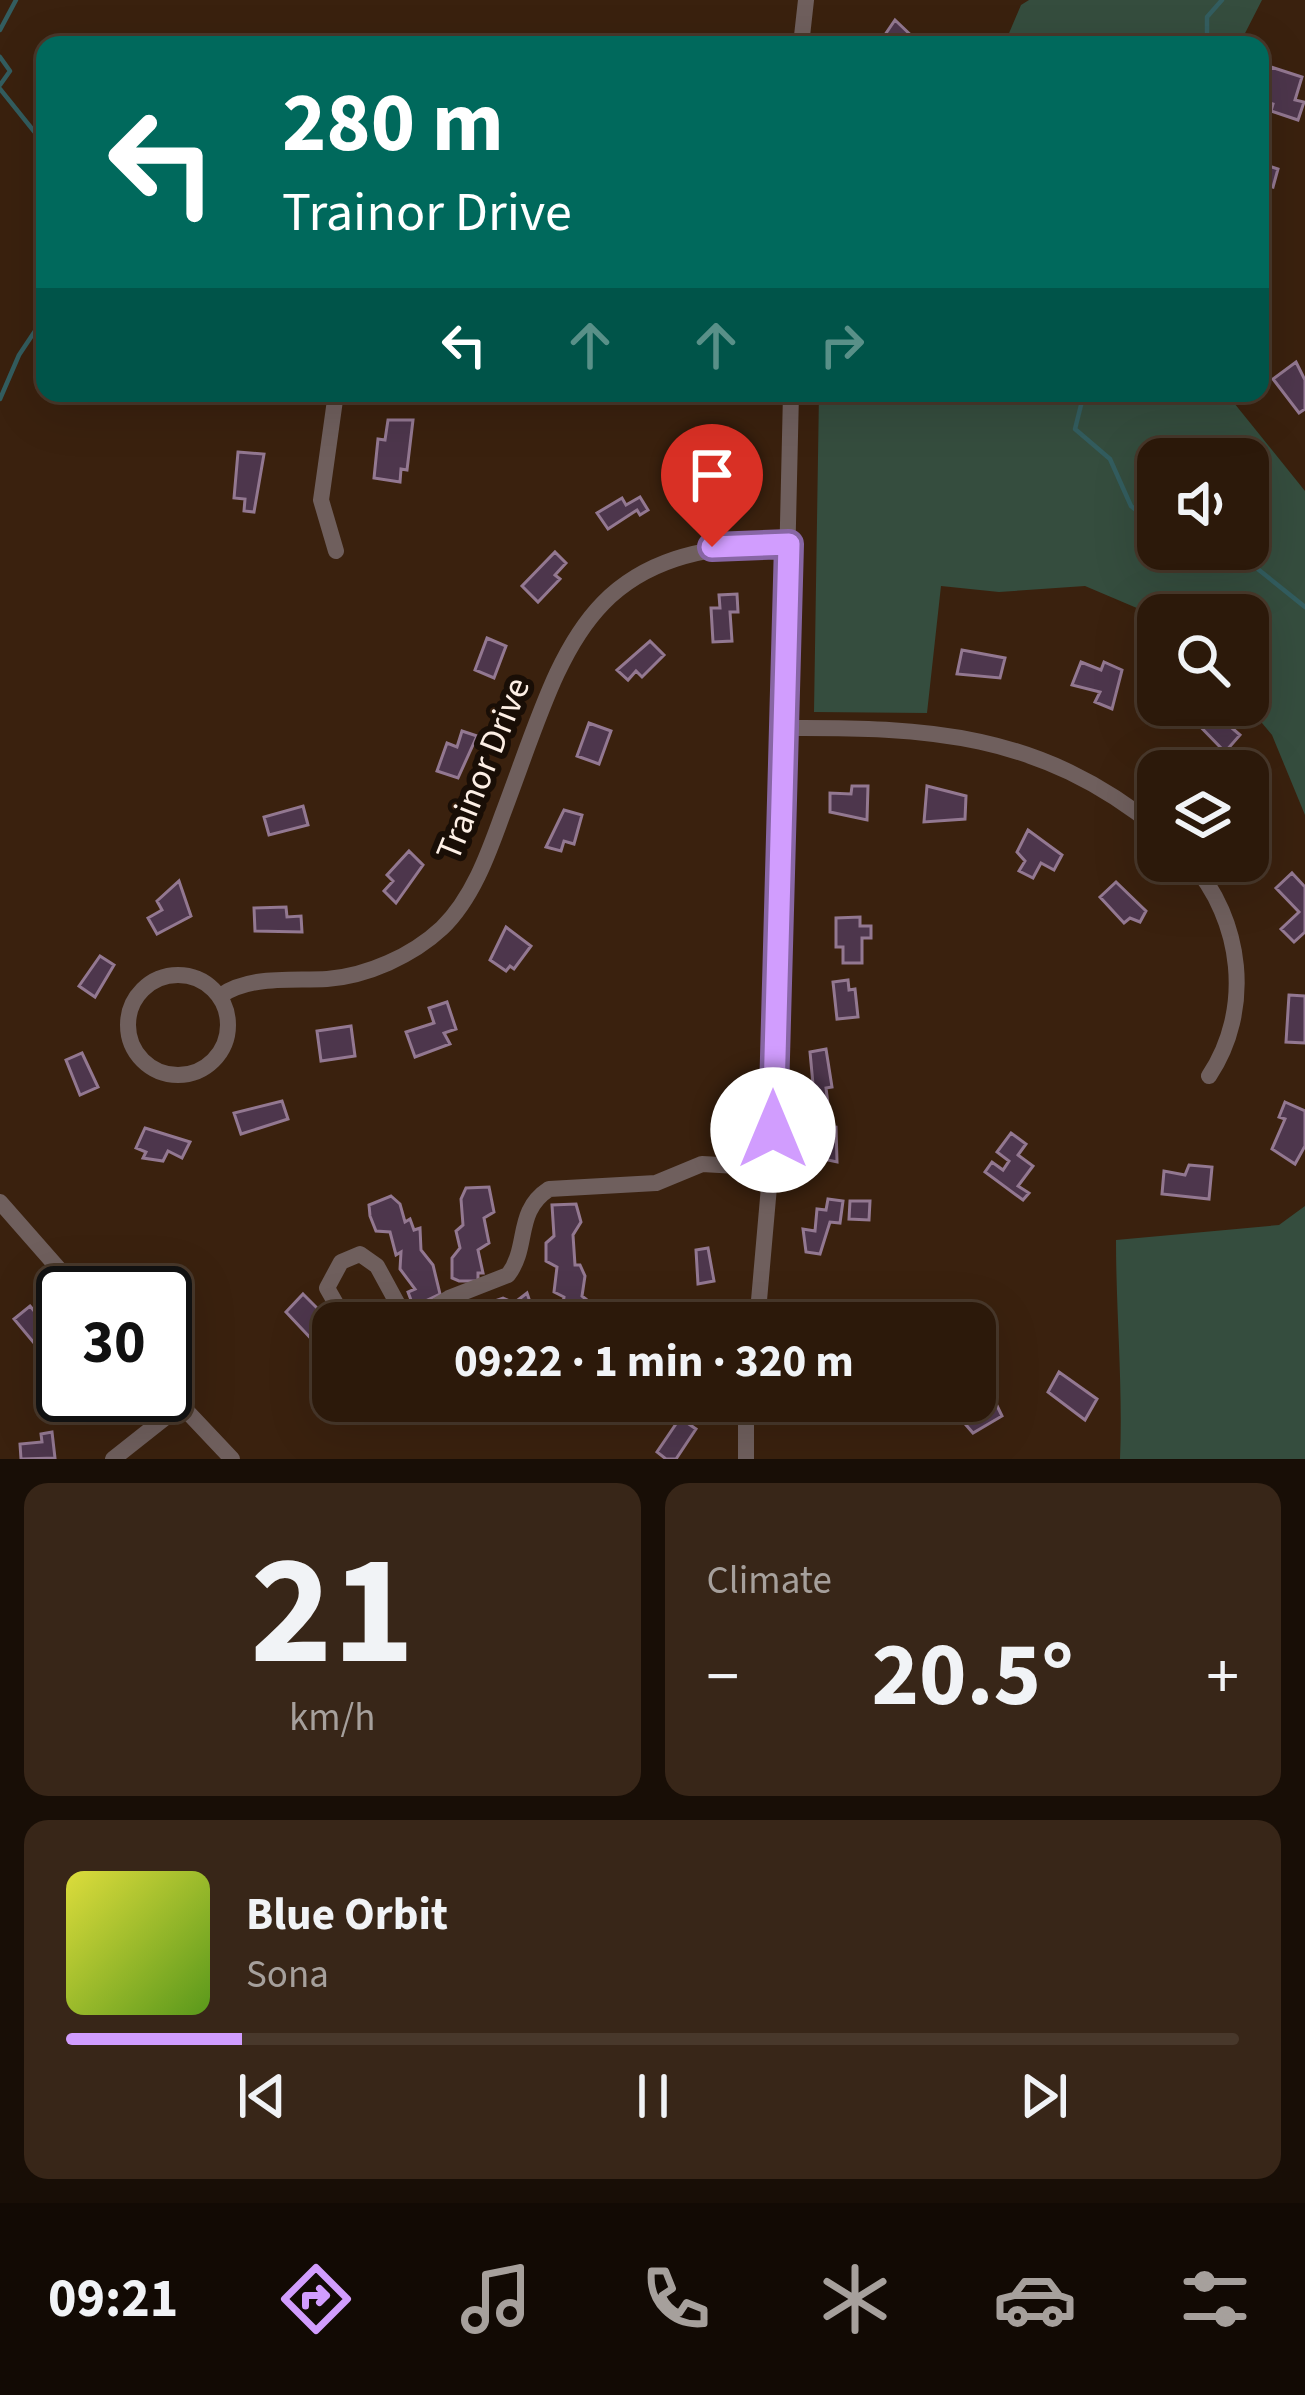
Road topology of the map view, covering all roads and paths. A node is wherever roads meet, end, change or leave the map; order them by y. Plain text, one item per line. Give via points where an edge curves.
1 (806, 0) edge
2 (802, 36) edge
3 (335, 402) edge
4 (790, 402) edge
5 (789, 544) junction
6 (336, 551) dead end
7 (782, 728) junction
8 (1137, 812) edge
9 (1202, 882) edge
10 (220, 997) junction
11 (1209, 1076) dead end
12 (772, 1168) junction
13 (0, 1202) edge
14 (56, 1266) edge
15 (334, 1302) edge
16 (396, 1302) edge
17 (442, 1302) edge
18 (759, 1302) edge
19 (192, 1418) edge
20 (160, 1422) edge
21 (746, 1422) edge
22 (113, 1459) edge
23 (232, 1459) edge
24 (746, 1459) edge

1 - 2 street
3 - 6 street via 322,500
4 - 5 street
5 - 7 street
5 - 10 street, Trainor Drive via 685,552 645,569 602,604 562,659 492,844 438,932 358,974 246,985
7 - 8 street via 964,734 1040,759
7 - 12 street
9 - 11 street via 1228,928 1238,984 1227,1049
10 - 10 street via 228,1036 204,1069 164,1074 139,1057 128,1027 148,984 178,974
12 - 17 street via 702,1164 656,1183 549,1189 524,1217 508,1275
12 - 18 street
13 - 14 street
15 - 16 street via 326,1288 340,1262 360,1254
19 - 23 street
20 - 22 street
21 - 24 street

